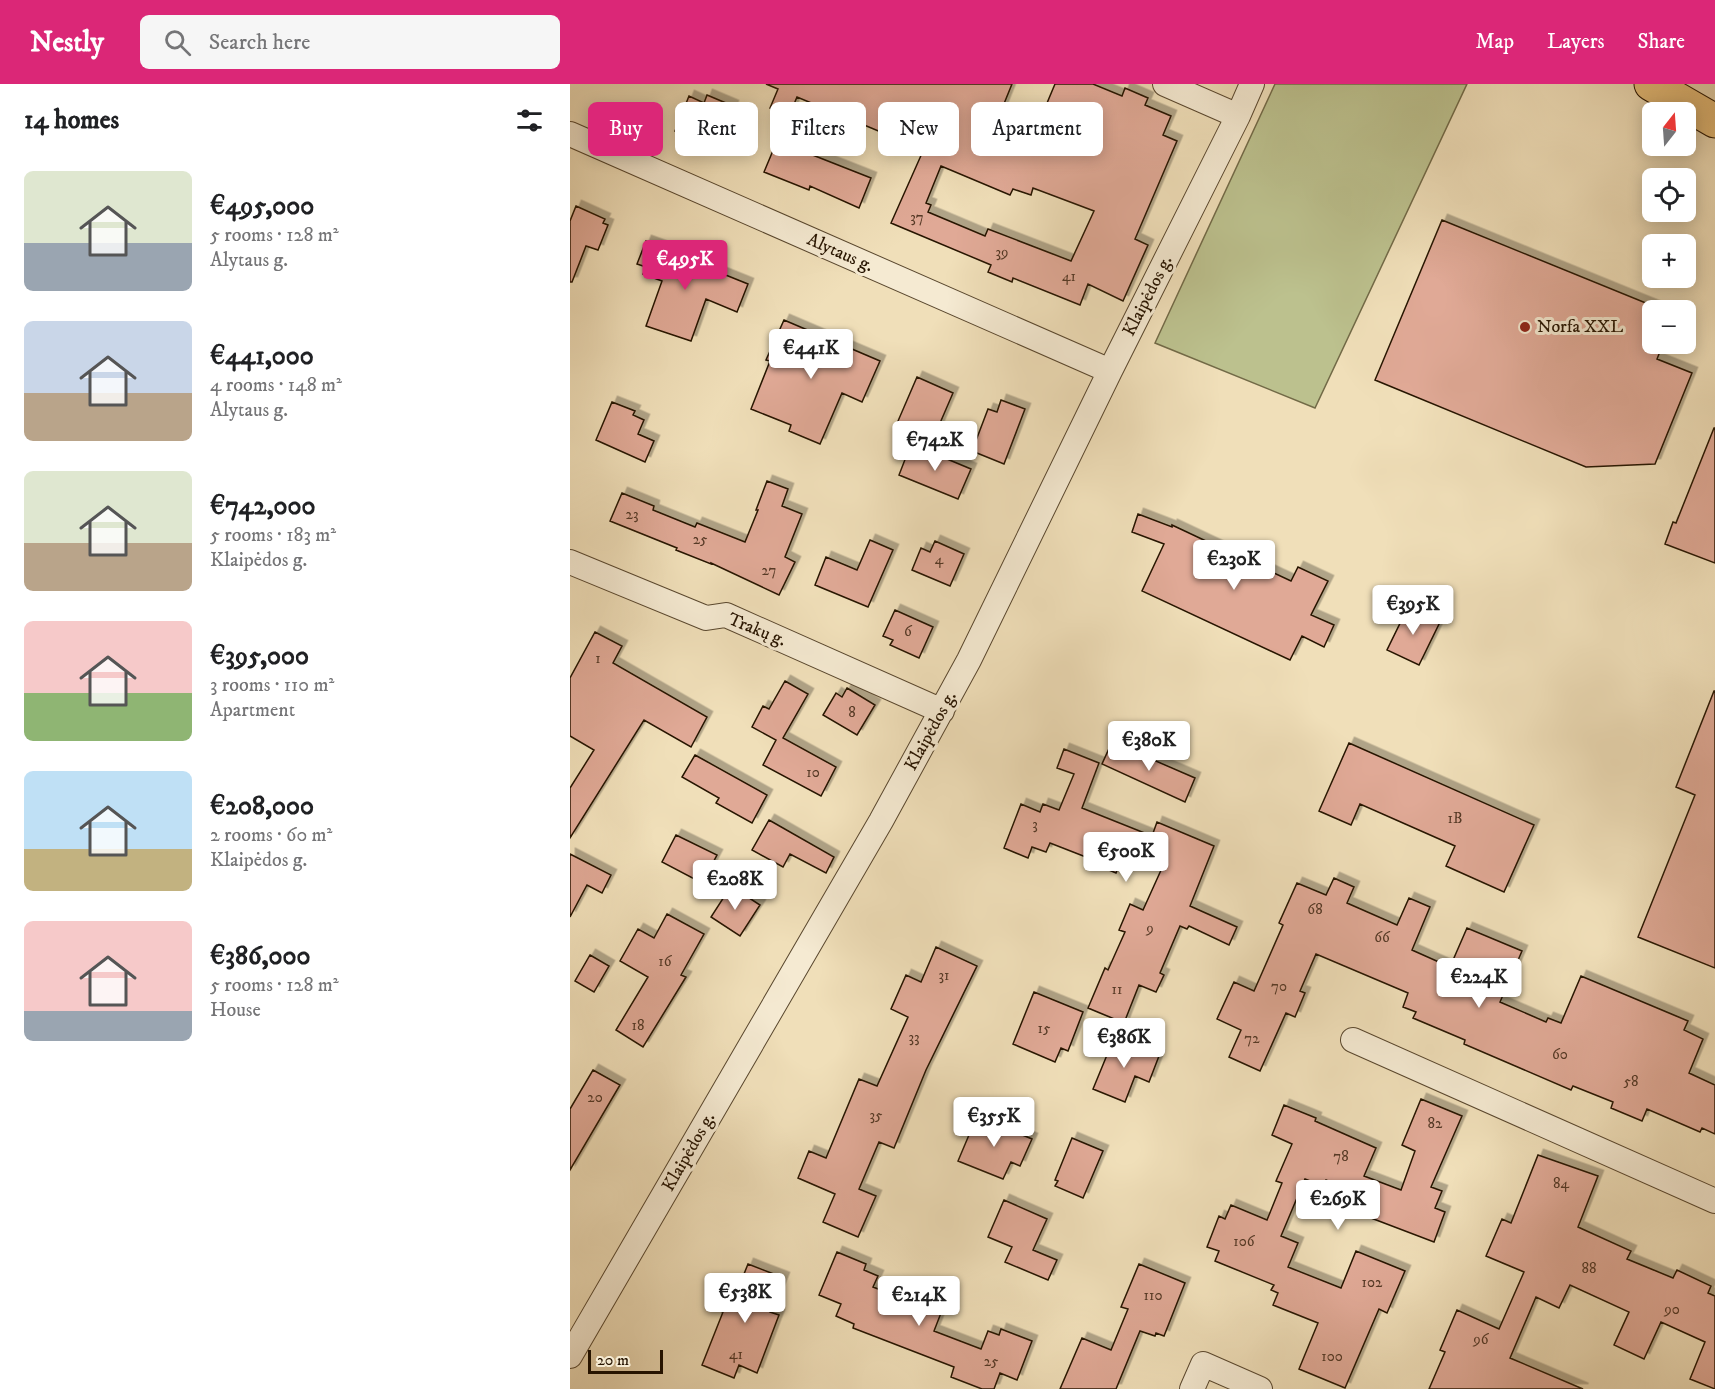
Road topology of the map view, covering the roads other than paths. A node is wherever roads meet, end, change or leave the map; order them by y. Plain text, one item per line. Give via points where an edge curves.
1 (1165, 84) edge
2 (1252, 84) edge
3 (1651, 84) edge
4 (1238, 116) junction
5 (1715, 121) edge
6 (570, 134) edge
7 (1110, 371) junction
8 (570, 563) edge
9 (942, 711) junction
10 (1353, 1040) dead end
11 (1715, 1201) edge
12 (570, 1356) edge
13 (1192, 1389) edge
14 (1260, 1389) edge

1 - 4 street
2 - 4 street, Klaipėdos g.
3 - 5 highway
4 - 7 street, Klaipėdos g.
6 - 7 street, Alytaus g.
7 - 9 street, Klaipėdos g.
8 - 9 street, Trakų g. via 706,618 726,615
9 - 12 street, Klaipėdos g.
10 - 11 street
13 - 14 street via 1203,1364

